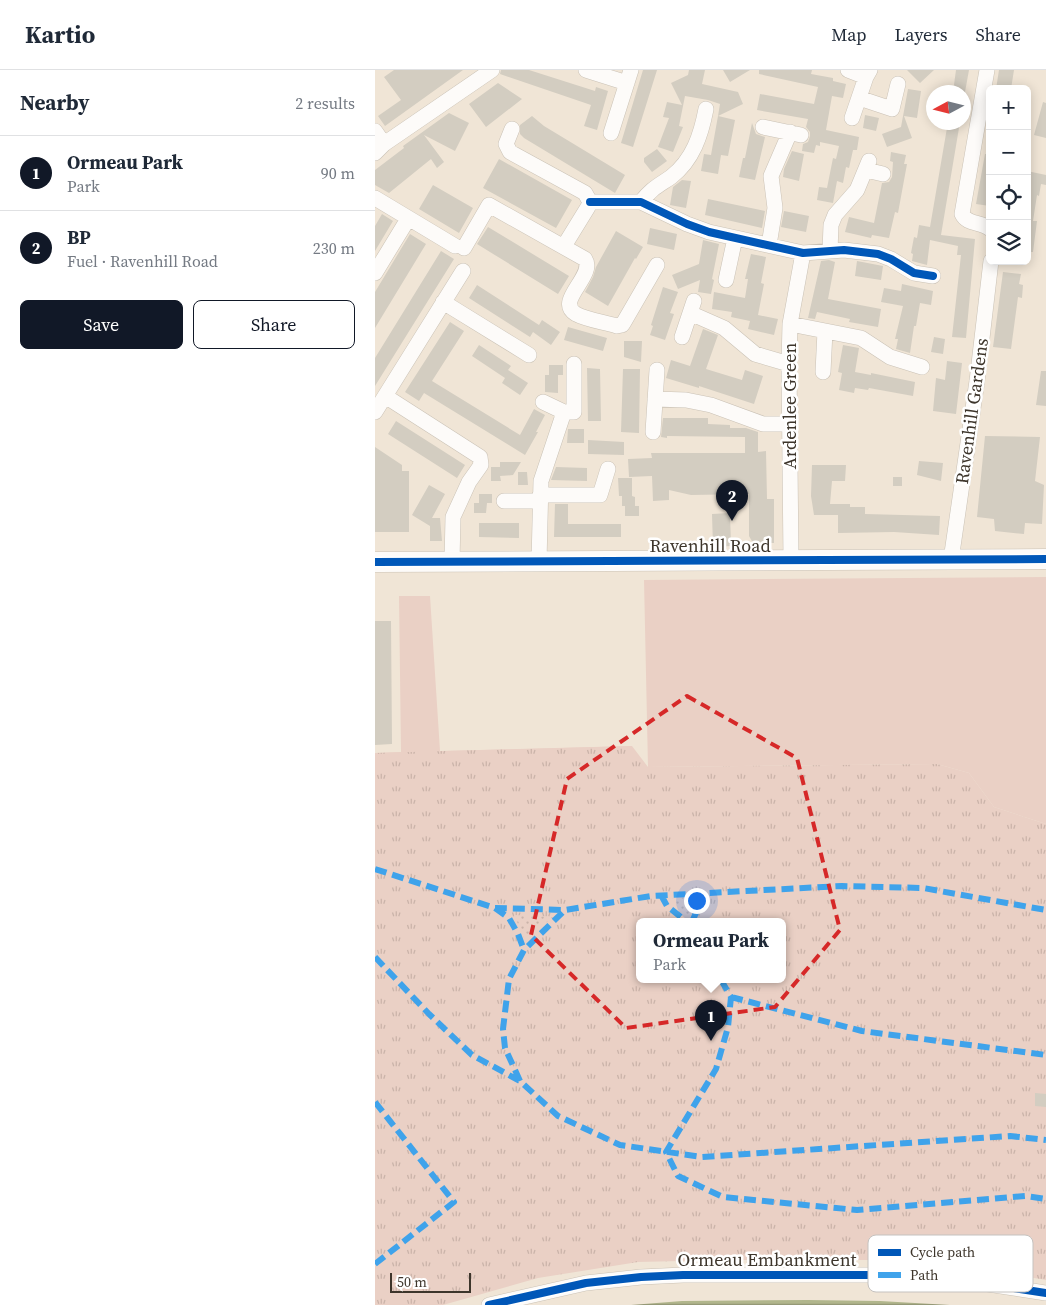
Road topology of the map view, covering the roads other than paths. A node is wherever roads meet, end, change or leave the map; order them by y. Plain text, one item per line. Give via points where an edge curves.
1 (492, 70) edge
2 (586, 70) edge
3 (848, 70) edge
4 (987, 70) edge
5 (868, 74) edge
6 (629, 76) edge
7 (898, 84) dead end
8 (859, 98) junction
9 (707, 109) dead end
10 (852, 118) dead end
11 (763, 126) dead end
12 (512, 129) dead end
13 (375, 131) edge
14 (611, 133) dead end
15 (380, 148) edge
16 (883, 174) dead end
17 (375, 198) edge
18 (590, 202) junction
19 (641, 202) junction
20 (408, 219) junction
21 (986, 226) edge
22 (735, 238) junction
23 (769, 245) junction
24 (564, 246) junction
25 (830, 251) junction
26 (803, 253) junction
27 (657, 265) dead end
28 (991, 265) edge
29 (463, 271) dead end
30 (375, 272) edge
31 (933, 276) dead end
32 (726, 280) dead end
33 (443, 302) junction
34 (790, 324) junction
35 (825, 331) junction
36 (682, 337) dead end
37 (529, 356) dead end
38 (574, 364) dead end
39 (789, 364) junction
40 (922, 367) dead end
41 (657, 370) dead end
42 (823, 372) dead end
43 (385, 396) junction
44 (655, 399) junction
45 (543, 402) dead end
46 (375, 412) edge
47 (564, 412) junction
48 (789, 424) junction
49 (653, 432) dead end
50 (608, 469) dead end
51 (540, 498) junction
52 (503, 501) dead end
53 (1046, 559) edge
54 (791, 560) junction
55 (951, 560) junction
56 (375, 562) edge
57 (452, 562) junction
58 (539, 562) junction
59 (868, 1275) edge
60 (1033, 1291) edge
61 (1046, 1293) edge
62 (489, 1305) edge

1 - 15 street
2 - 6 street
3 - 5 street
4 - 21 street via 962,214 968,221
5 - 8 street
6 - 14 street
7 - 8 street via 892,109
8 - 10 street
9 - 19 street via 690,157
11 - 23 street via 795,134 771,176 775,208
12 - 18 street via 506,144 510,152 577,188
13 - 15 street
16 - 25 street via 867,166 857,190 831,224
17 - 20 street
18 - 19 street
18 - 24 street
19 - 22 street via 687,224
20 - 24 street via 459,247 489,205
20 - 30 street
22 - 23 street
22 - 32 street
23 - 26 street
24 - 27 street via 585,258 588,266 569,300 571,309 577,315 617,326 622,325
25 - 26 street
25 - 31 street via 878,254 891,259 897,271
26 - 34 street, Ardenlee Green
28 - 55 street, Ravenhill Gardens
29 - 33 street
33 - 37 street
33 - 43 street
34 - 35 street
34 - 39 street, Ardenlee Green
35 - 40 street via 861,338 890,357
35 - 42 street
36 - 39 street via 692,307 755,354
38 - 47 street via 574,412
39 - 48 street, Ardenlee Green
41 - 44 street
43 - 46 street
43 - 57 street via 479,457 481,466 469,482 453,517
44 - 48 street via 711,405 763,424
44 - 49 street
45 - 47 street
47 - 51 street via 543,471
48 - 54 street, Ardenlee Green
50 - 51 street via 600,495
51 - 52 street
51 - 58 street
53 - 55 main road, Ravenhill Road
54 - 55 main road, Ravenhill Road
54 - 58 main road, Ravenhill Road
56 - 57 main road, Ravenhill Road
57 - 58 main road, Ravenhill Road
59 - 62 street, Ormeau Embankment via 641,1277 586,1283
60 - 61 street, Ormeau Embankment

